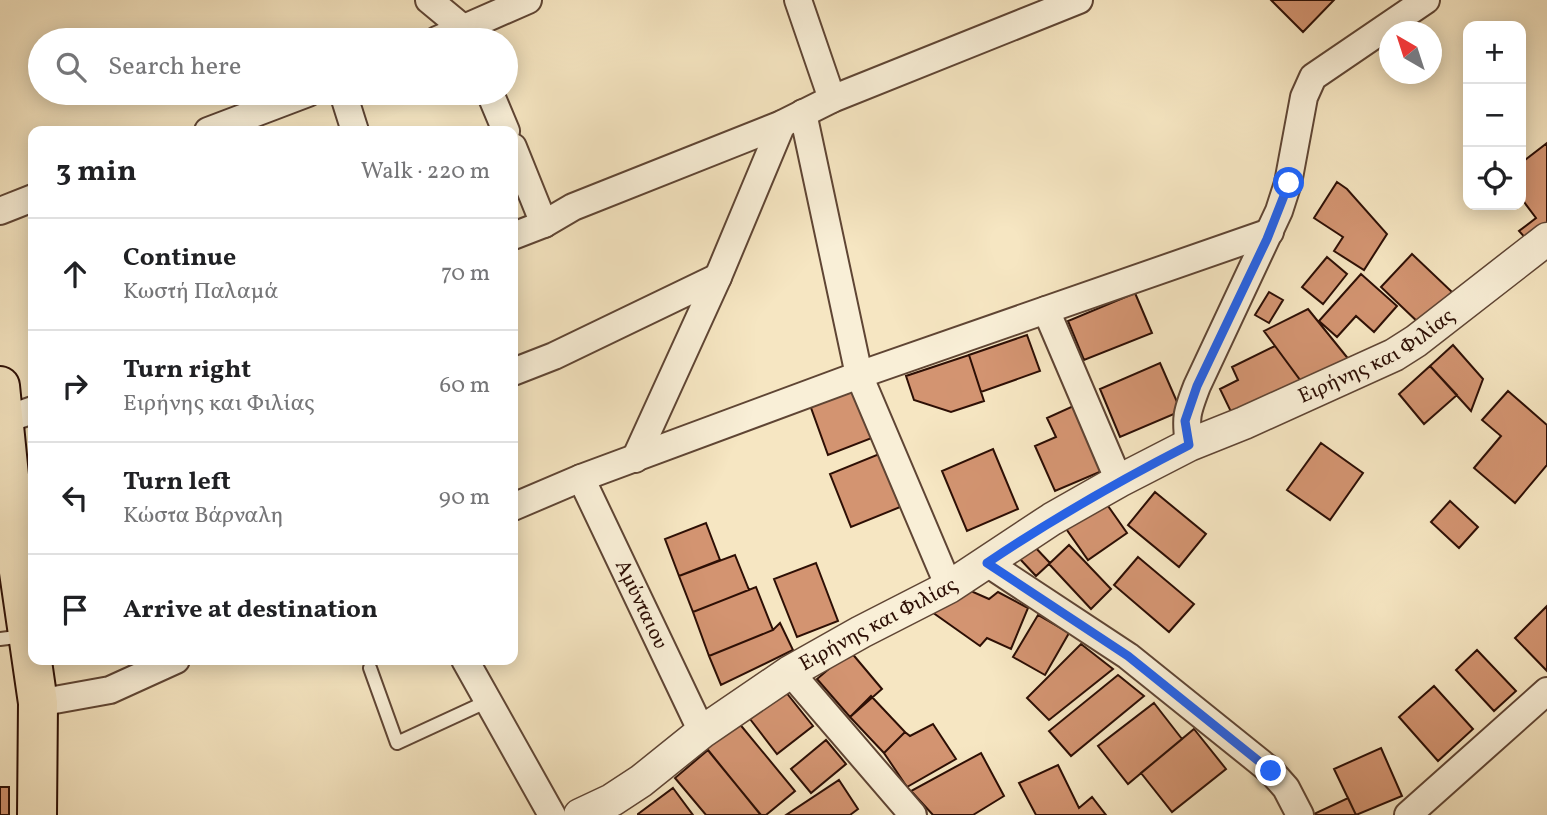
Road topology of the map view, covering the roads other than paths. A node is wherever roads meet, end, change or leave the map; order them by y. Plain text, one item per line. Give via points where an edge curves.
1 (429, 0) edge
2 (527, 0) edge
3 (798, 0) edge
4 (1079, 0) edge
5 (1426, 0) edge
6 (459, 28) edge
7 (479, 28) edge
8 (832, 99) junction
9 (276, 105) edge
10 (347, 105) edge
11 (496, 105) edge
12 (793, 118) junction
13 (221, 126) edge
14 (353, 126) edge
15 (504, 126) edge
16 (518, 159) edge
17 (28, 200) edge
18 (0, 211) edge
19 (544, 224) junction
20 (1270, 232) junction
21 (518, 234) edge
22 (1547, 239) edge
23 (718, 277) junction
24 (1046, 310) junction
25 (518, 370) edge
26 (859, 375) junction
27 (12, 405) edge
28 (1189, 445) junction
29 (635, 459) junction
30 (581, 478) junction
31 (1119, 481) junction
32 (518, 505) edge
33 (26, 562) edge
34 (987, 563) junction
35 (949, 587) junction
36 (14, 637) edge
37 (165, 665) edge
38 (468, 665) edge
39 (370, 668) dead end
40 (790, 672) junction
41 (1547, 691) edge
42 (488, 701) junction
43 (38, 703) junction
44 (702, 732) junction
45 (617, 807) edge
46 (37, 815) edge
47 (552, 815) edge
48 (580, 815) edge
49 (913, 815) edge
50 (1300, 815) edge
51 (1408, 815) edge

1 - 6 street
2 - 7 street
3 - 8 street
4 - 8 street
5 - 20 street via 1314,77 1304,97 1289,183
8 - 12 street
9 - 13 street
10 - 14 street
11 - 15 street
12 - 19 street
12 - 23 street
12 - 26 street
16 - 19 street
17 - 18 street
19 - 21 street
20 - 24 street
20 - 28 street via 1197,386 1185,421
22 - 28 street, Ειρήνης και Φιλίας via 1394,355
23 - 25 street
23 - 29 street
24 - 26 street
24 - 31 street
26 - 29 street
26 - 35 street
27 - 33 main road
28 - 31 street, Ειρήνης και Φιλίας
29 - 30 street
30 - 32 street
30 - 44 street, Αμύνταιου
31 - 34 street, Ειρήνης και Φιλίας
33 - 36 main road
34 - 35 street, Ειρήνης και Φιλίας
34 - 50 street via 1128,656 1271,771
35 - 40 street, Ειρήνης και Φιλίας
36 - 43 main road
37 - 43 street via 110,690
38 - 42 street
39 - 42 lane via 397,743
40 - 44 street, Ειρήνης και Φιλίας
40 - 49 street
41 - 51 street
42 - 47 street
43 - 46 main road
44 - 45 street, Ειρήνης και Φιλίας via 641,781
45 - 48 street, Ειρήνης και Φιλίας

